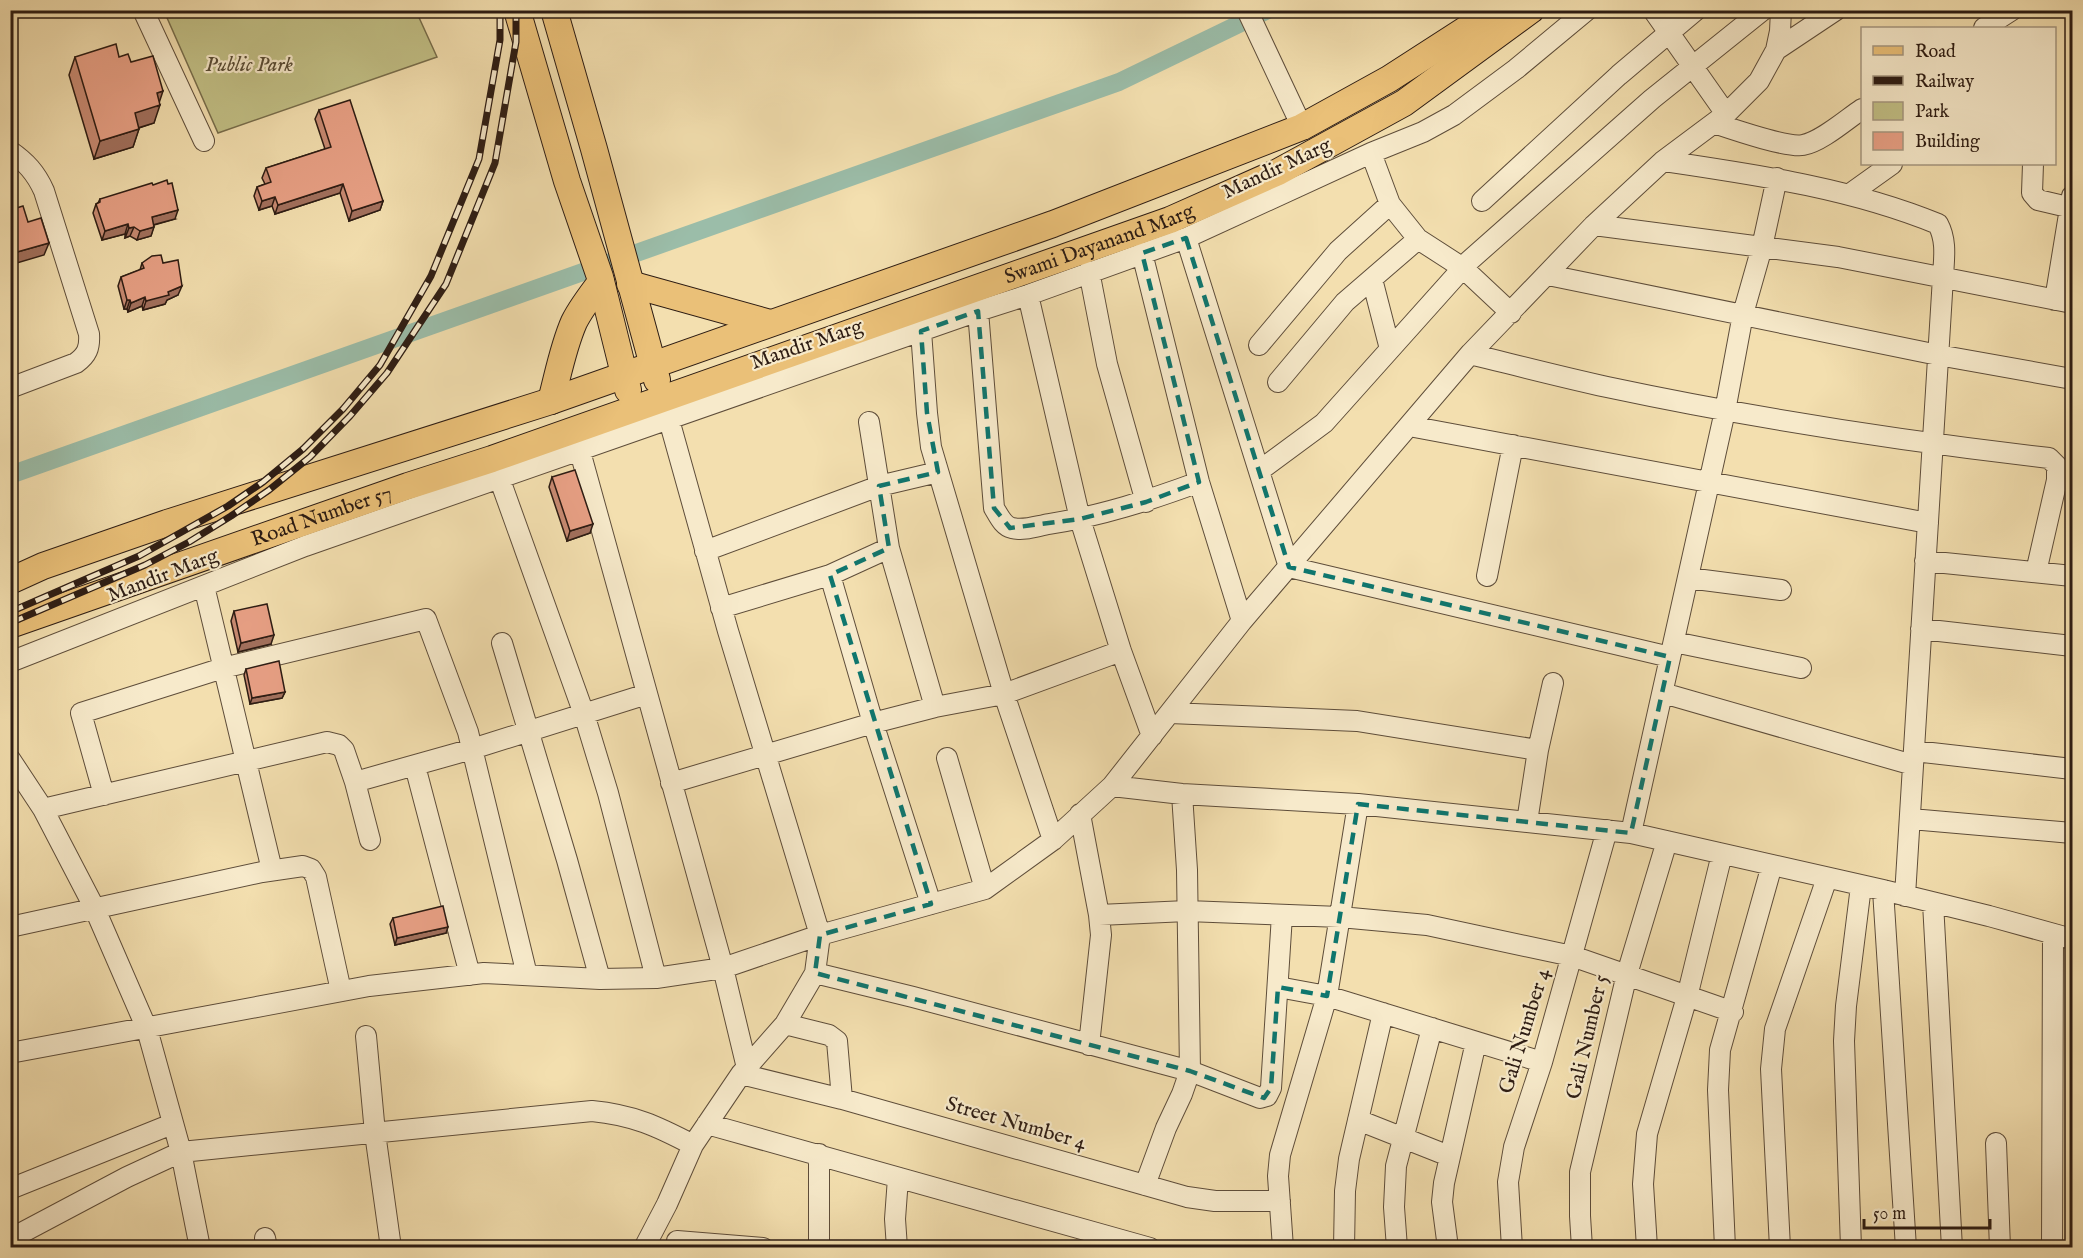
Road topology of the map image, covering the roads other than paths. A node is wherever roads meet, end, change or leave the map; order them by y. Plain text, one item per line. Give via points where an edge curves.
1 (143, 10) edge
2 (517, 10) edge
3 (554, 10) edge
4 (1247, 10) edge
5 (1496, 10) edge
6 (1531, 10) edge
7 (1587, 10) edge
8 (1653, 10) edge
9 (1696, 10) edge
10 (1762, 10) edge
11 (1780, 10) edge
12 (1836, 10) edge
13 (2011, 16) edge
14 (1986, 27) edge
15 (1670, 32) junction
16 (1776, 50) junction
17 (1692, 66) junction
18 (1861, 110) edge
19 (1720, 119) junction
20 (1302, 127) junction
21 (204, 141) dead end
22 (10, 150) edge
23 (1371, 153) junction
24 (1663, 161) junction
25 (1891, 165) edge
26 (2033, 165) edge
27 (1777, 178) junction
28 (1850, 194) junction
29 (1482, 201) dead end
30 (1390, 204) junction
31 (2072, 204) edge
32 (1594, 225) junction
33 (1186, 238) junction
34 (1418, 238) junction
35 (1762, 247) junction
36 (1142, 253) junction
37 (1462, 268) junction
38 (1089, 271) junction
39 (1548, 275) junction
40 (1943, 277) junction
41 (1372, 279) junction
42 (600, 280) junction
43 (630, 284) junction
44 (1028, 295) junction
45 (2064, 301) edge
46 (978, 311) junction
47 (1511, 313) junction
48 (1743, 314) junction
49 (770, 323) junction
50 (921, 331) junction
51 (1259, 345) dead end
52 (1390, 350) junction
53 (1470, 354) junction
54 (1938, 355) junction
55 (653, 365) junction
56 (624, 375) junction
57 (2073, 379) edge
58 (1278, 382) dead end
59 (10, 388) edge
60 (551, 401) junction
61 (633, 408) junction
62 (665, 408) junction
63 (1725, 411) junction
64 (869, 422) dead end
65 (1409, 426) junction
66 (576, 439) junction
67 (1513, 445) junction
68 (1933, 445) junction
69 (496, 469) junction
70 (1259, 471) junction
71 (938, 472) junction
72 (1710, 481) junction
73 (1199, 482) junction
74 (879, 486) junction
75 (1146, 502) junction
76 (1080, 519) junction
77 (1928, 523) junction
78 (889, 548) junction
79 (705, 552) junction
80 (1925, 561) junction
81 (1289, 567) junction
82 (2036, 572) junction
83 (830, 575) junction
84 (1487, 576) dead end
85 (2073, 576) edge
86 (1688, 578) junction
87 (10, 581) edge
88 (204, 586) junction
89 (1781, 590) dead end
90 (721, 608) junction
91 (1242, 621) junction
92 (10, 625) edge
93 (1921, 629) junction
94 (502, 643) dead end
95 (2073, 646) edge
96 (1672, 650) junction
97 (1121, 651) junction
98 (10, 662) edge
99 (224, 668) junction
100 (1801, 668) dead end
101 (1553, 682) dead end
102 (1663, 693) junction
103 (647, 694) junction
104 (1005, 694) junction
105 (935, 707) junction
106 (1170, 713) junction
107 (584, 714) junction
108 (873, 723) junction
109 (528, 730) junction
110 (1152, 736) junction
111 (472, 748) junction
112 (1538, 750) junction
113 (765, 755) junction
114 (946, 758) dead end
115 (1913, 758) junction
116 (10, 759) edge
117 (245, 761) junction
118 (415, 766) junction
119 (2073, 769) edge
120 (356, 782) junction
121 (671, 783) junction
122 (1112, 786) junction
123 (1182, 794) junction
124 (104, 795) junction
125 (1358, 804) junction
126 (43, 809) junction
127 (1080, 814) junction
128 (1911, 819) junction
129 (1527, 822) junction
130 (1607, 830) junction
131 (1631, 833) junction
132 (2073, 833) edge
133 (370, 840) dead end
134 (1053, 840) junction
135 (1667, 841) junction
136 (1722, 854) junction
137 (1772, 866) junction
138 (272, 870) junction
139 (1827, 878) junction
140 (1861, 886) junction
141 (985, 889) junction
142 (1883, 890) junction
143 (1905, 897) junction
144 (1933, 903) junction
145 (931, 904) junction
146 (94, 907) junction
147 (1188, 912) junction
148 (1099, 915) junction
149 (1282, 915) junction
150 (1340, 917) junction
151 (14, 921) edge
152 (2053, 934) junction
153 (820, 935) junction
154 (2073, 939) edge
155 (1572, 956) junction
156 (723, 968) junction
157 (815, 973) junction
158 (1627, 974) junction
159 (470, 975) junction
160 (527, 975) junction
161 (656, 978) junction
162 (600, 979) junction
163 (1278, 987) junction
164 (341, 991) junction
165 (1327, 996) junction
166 (1687, 997) junction
167 (1732, 1012) junction
168 (1383, 1013) junction
169 (785, 1024) junction
170 (1432, 1028) junction
171 (147, 1029) junction
172 (366, 1036) dead end
173 (1476, 1042) junction
174 (1089, 1045) junction
175 (10, 1053) edge
176 (1542, 1062) junction
177 (744, 1071) junction
178 (1190, 1071) junction
179 (842, 1099) junction
180 (1358, 1120) junction
181 (172, 1124) junction
182 (707, 1124) junction
183 (375, 1133) junction
184 (1403, 1138) junction
185 (1996, 1143) dead end
186 (693, 1145) junction
187 (181, 1152) junction
188 (819, 1154) junction
189 (1449, 1156) junction
190 (897, 1178) junction
191 (1145, 1185) junction
192 (10, 1189) edge
193 (1280, 1201) junction
194 (667, 1204) junction
195 (10, 1239) edge
196 (678, 1244) edge
197 (200, 1248) edge
198 (391, 1248) edge
199 (644, 1248) edge
200 (763, 1248) edge
201 (819, 1248) edge
202 (897, 1248) edge
203 (1150, 1248) edge
204 (1283, 1248) edge
205 (1344, 1248) edge
206 (1398, 1248) edge
207 (1448, 1248) edge
208 (1512, 1248) edge
209 (1582, 1248) edge
210 (1647, 1248) edge
211 (1725, 1248) edge
212 (1780, 1248) edge
213 (1851, 1248) edge
214 (1906, 1248) edge
215 (1952, 1248) edge
216 (2000, 1248) edge
217 (2052, 1248) edge

1 - 21 street
2 - 42 main road
3 - 43 main road
4 - 20 street
5 - 20 main road, Swami Dayanand Marg via 1389,79
6 - 62 main road, Swami Dayanand Marg via 1404,103 1278,172 1170,220
7 - 23 street, Mandir Marg via 1454,115
8 - 15 street
9 - 15 street
10 - 17 street
11 - 16 street
12 - 16 street
13 - 14 street
15 - 17 street
15 - 29 street
16 - 19 street via 1759,81
17 - 19 street
17 - 37 street
18 - 19 street via 1804,145 1784,143
19 - 24 street
20 - 49 main road, Swami Dayanand Marg via 1053,224
22 - 59 street via 31,168 44,191 90,344 76,363
23 - 30 street
23 - 33 street, Mandir Marg
24 - 27 street
24 - 32 street
25 - 28 street
26 - 31 street via 2034,197
27 - 28 street
27 - 35 street
28 - 40 street via 1938,224 1945,242
30 - 34 street
30 - 51 street via 1338,251
31 - 45 street
32 - 35 street
32 - 39 street
33 - 36 street, Mandir Marg
33 - 70 street
34 - 37 street
34 - 41 street
35 - 40 street
35 - 48 street
36 - 38 street, Mandir Marg
36 - 73 street
37 - 47 street
37 - 52 street
38 - 44 street, Mandir Marg
38 - 75 street via 1107,364
39 - 47 street
39 - 48 street
40 - 45 street
40 - 54 street
41 - 52 street
41 - 58 street via 1345,302
42 - 56 main road
42 - 60 main road via 573,325
43 - 49 main road
43 - 55 main road
44 - 46 street, Mandir Marg
44 - 76 street
46 - 50 street, Mandir Marg
46 - 76 street via 994,508 1010,528
47 - 53 street
48 - 54 street
48 - 63 street
49 - 55 main road, Swami Dayanand Marg
50 - 62 street, Mandir Marg
50 - 71 street via 927,413
52 - 70 street via 1324,423
53 - 63 street
53 - 65 street
54 - 57 street
54 - 68 street
55 - 56 main road, Swami Dayanand Marg
55 - 62 main road
56 - 60 main road, Road Number 57
56 - 61 main road
60 - 87 main road, Road Number 57 via 167,523
61 - 62 main road, Swami Dayanand Marg
61 - 66 main road, Road Number 57
62 - 66 street, Mandir Marg
62 - 79 street
63 - 68 street
63 - 72 street
64 - 74 street
65 - 67 street
65 - 81 street
66 - 69 main road, Road Number 57
66 - 103 street
67 - 72 street
67 - 84 street
68 - 77 street
68 - 82 street via 2054,462 2057,480
69 - 88 street, Mandir Marg
69 - 92 main road, Road Number 57
69 - 107 street
70 - 81 street
71 - 74 street
71 - 104 street
72 - 77 street
72 - 86 street
73 - 75 street
73 - 91 street
74 - 78 street
74 - 79 street
75 - 76 street
76 - 97 street
77 - 80 street
78 - 83 street
78 - 105 street
79 - 90 street
80 - 82 street
80 - 93 street
81 - 91 street
81 - 96 street
82 - 85 street
83 - 90 street
83 - 108 street
86 - 89 street
86 - 96 street
88 - 98 street, Mandir Marg
88 - 99 street
90 - 113 street
91 - 106 street
93 - 95 street
93 - 115 street
94 - 109 street
96 - 100 street
96 - 102 street
97 - 104 street
97 - 110 street
99 - 111 street via 426,620
99 - 117 street
99 - 124 street via 81,713
101 - 112 street
102 - 115 street
102 - 131 street
103 - 107 street
103 - 121 street
104 - 105 street
104 - 134 street
105 - 108 street
106 - 110 street
106 - 112 street via 1357,721
107 - 109 street
107 - 161 street
108 - 113 street
108 - 145 street
109 - 111 street
109 - 162 street
110 - 122 street
111 - 118 street
111 - 160 street
112 - 129 street
113 - 121 street
113 - 153 street
114 - 141 street
115 - 119 street
115 - 128 street
116 - 126 street
117 - 120 street via 327,742 344,750
117 - 124 street
117 - 138 street
118 - 120 street
118 - 159 street
120 - 133 street
121 - 156 street
122 - 123 street
122 - 127 street
123 - 125 street
123 - 147 street
124 - 126 street
125 - 129 street
125 - 150 street
126 - 146 street
127 - 134 street
127 - 148 street
128 - 132 street
128 - 143 street
129 - 130 street
130 - 131 street
130 - 155 street, Gali Number 4
131 - 135 street
134 - 141 street
135 - 136 street
135 - 158 street, Gali Number 5
136 - 137 street
136 - 166 street
137 - 139 street
137 - 167 street
138 - 146 street
138 - 164 street via 303,866 316,877
139 - 140 street
139 - 212 street via 1779,1017 1773,1046
140 - 142 street
140 - 213 street via 1844,1041
141 - 145 street
142 - 143 street
142 - 214 street
143 - 144 street
144 - 152 street
144 - 215 street
145 - 153 street
146 - 151 street
146 - 171 street
147 - 148 street
147 - 149 street
147 - 178 street
148 - 174 street via 1100,953
149 - 150 street
149 - 163 street
150 - 155 street via 1426,925
150 - 165 street
152 - 154 street
152 - 217 street
153 - 156 street
153 - 157 street
155 - 158 street
155 - 176 street, Gali Number 4
156 - 161 street
156 - 177 street
157 - 169 street
157 - 174 street
158 - 166 street
158 - 209 street, Gali Number 5 via 1580,1172
159 - 160 street
159 - 164 street
160 - 162 street
161 - 162 street
163 - 165 street
163 - 178 street via 1271,1088 1267,1096 1256,1098
164 - 171 street
165 - 168 street
165 - 193 street via 1280,1155
166 - 167 street
166 - 210 street via 1647,1134 1643,1184
167 - 211 street via 1720,1050 1718,1089
168 - 170 street
168 - 180 street
169 - 177 street
169 - 179 street via 829,1035 837,1041
170 - 173 street
170 - 184 street
171 - 175 street
171 - 181 street
172 - 183 street
173 - 176 street
173 - 189 street
174 - 178 street
176 - 208 street, Gali Number 4 via 1514,1147 1508,1182
177 - 179 street, Street Number 4
177 - 182 street
178 - 191 street
179 - 191 street, Street Number 4
180 - 184 street
180 - 205 street via 1347,1173
181 - 187 street
181 - 192 street
182 - 186 street
182 - 188 street
183 - 186 street via 592,1111 618,1113 650,1123
183 - 187 street
183 - 198 street
184 - 189 street
184 - 206 street via 1395,1185
185 - 216 street
186 - 194 street
187 - 195 street
187 - 197 street
188 - 190 street
188 - 201 street
189 - 207 street via 1442,1202
190 - 202 street
190 - 203 street
191 - 193 street, Street Number 4 via 1215,1201
193 - 204 street
194 - 196 street
194 - 199 street
196 - 200 street

